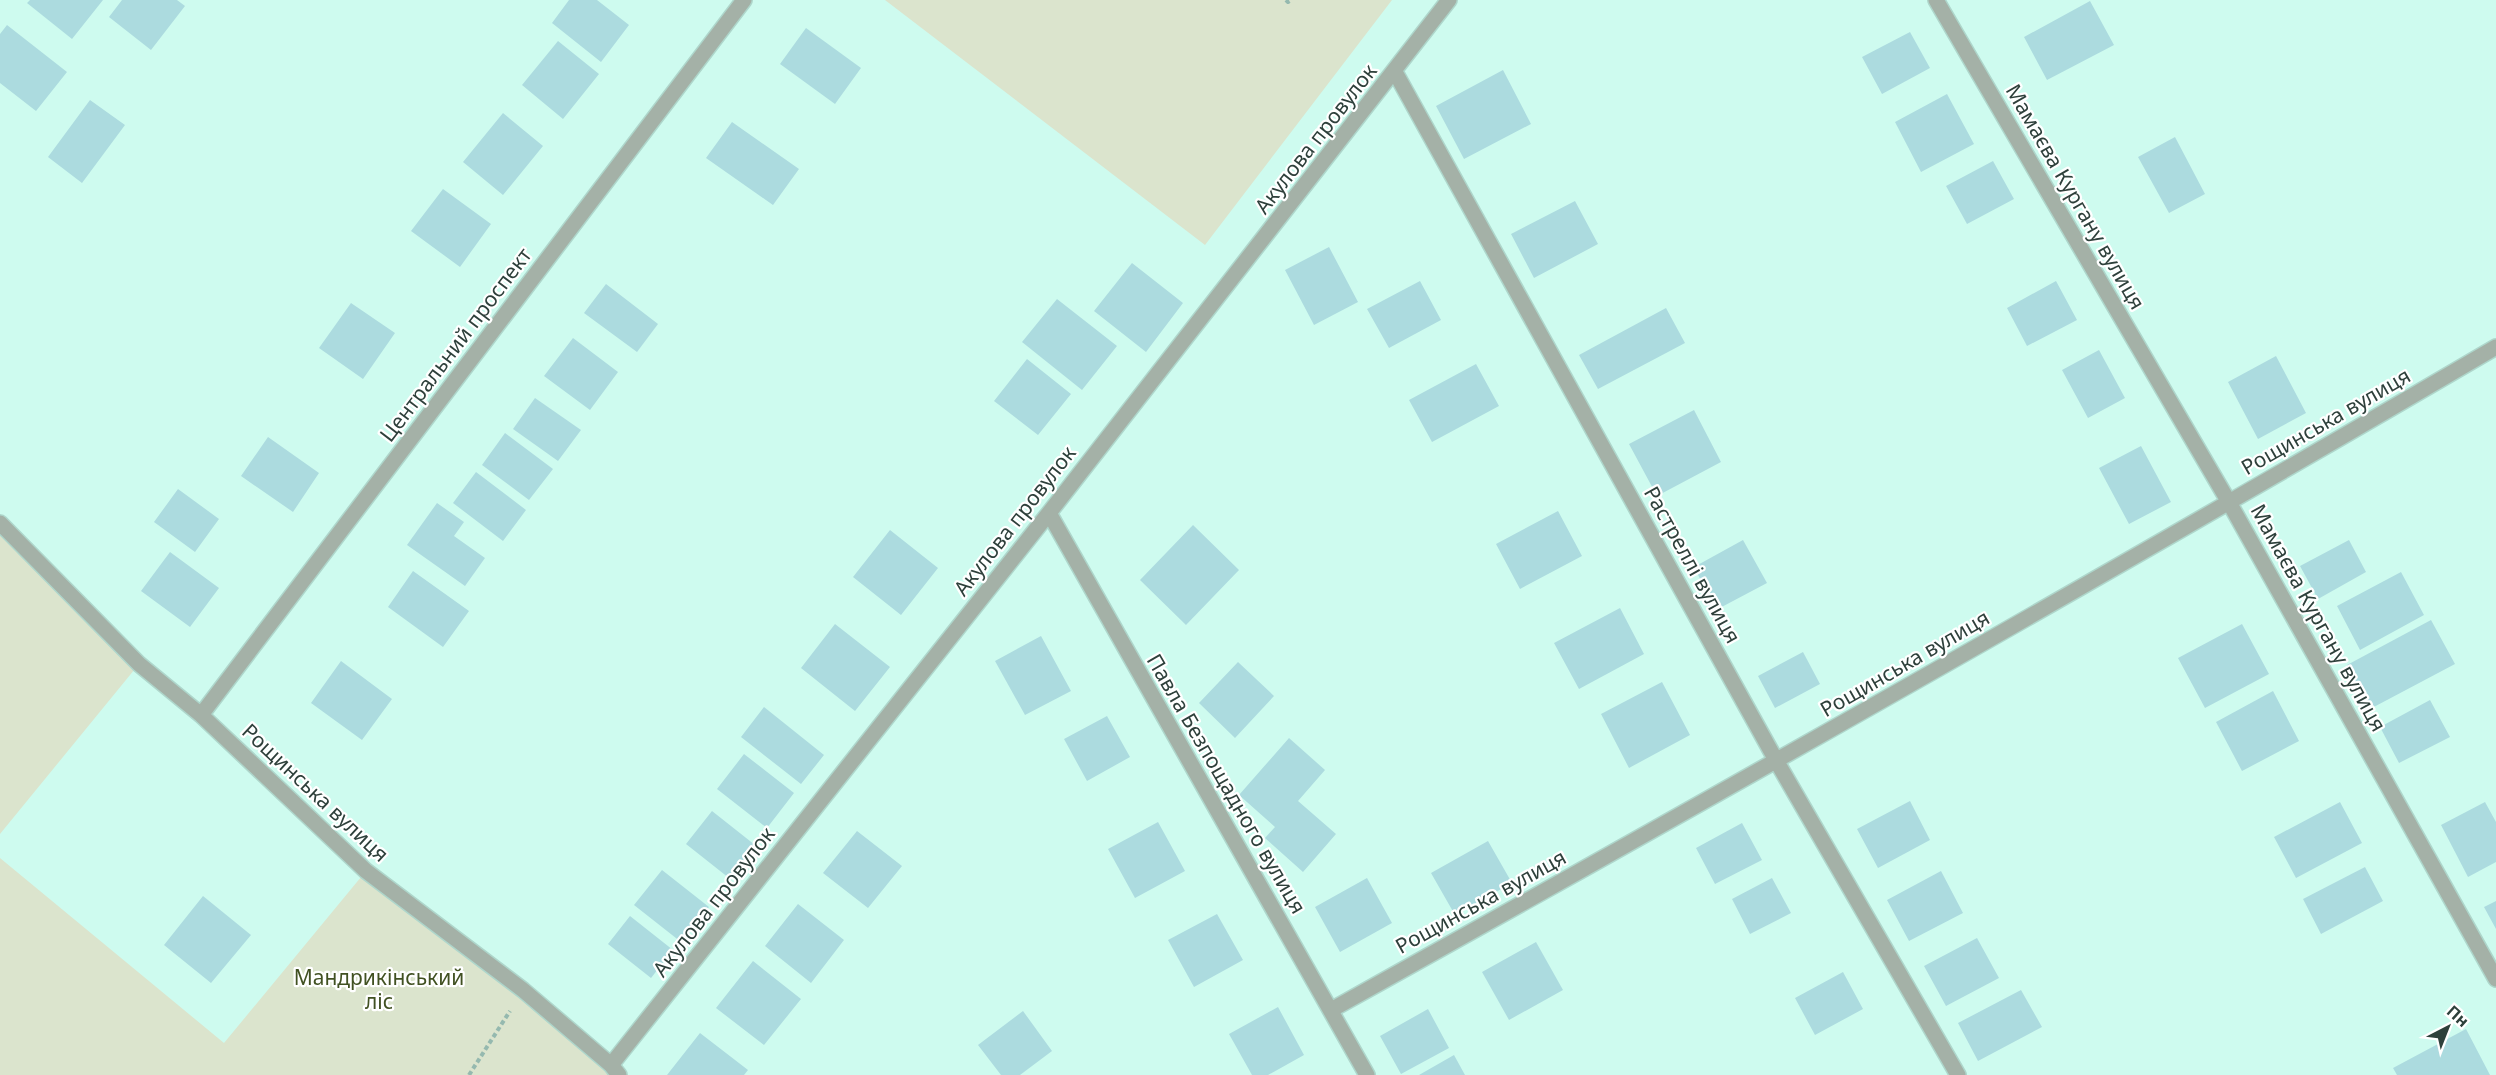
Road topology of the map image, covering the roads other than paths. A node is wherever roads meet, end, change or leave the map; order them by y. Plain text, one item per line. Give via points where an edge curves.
1 (744, 0) edge
2 (1449, 0) edge
3 (1936, 0) edge
4 (1395, 72) junction
5 (2496, 347) edge
6 (2230, 504) junction
7 (1049, 513) junction
8 (0, 522) edge
9 (201, 715) junction
10 (1777, 762) junction
11 (2496, 979) edge
12 (1331, 1010) junction
13 (615, 1070) edge
14 (1367, 1075) edge
15 (1958, 1075) edge

1 - 9 street, Центральний проспект
2 - 4 street, Акулова провулок
3 - 6 street, Мамаєва Кургану вулиця
4 - 7 street, Акулова провулок
4 - 10 street, Растреллі вулиця
5 - 6 street, Рощинська вулиця
6 - 10 street, Рощинська вулиця
6 - 11 street, Мамаєва Кургану вулиця
7 - 12 street, Павла Безпощадного вулиця
7 - 13 street, Акулова провулок
8 - 9 street, Рощинська вулиця via 139,664
9 - 13 street, Рощинська вулиця via 366,871 524,990
10 - 12 street, Рощинська вулиця
10 - 15 street, Растреллі вулиця
12 - 14 street, Павла Безпощадного вулиця

